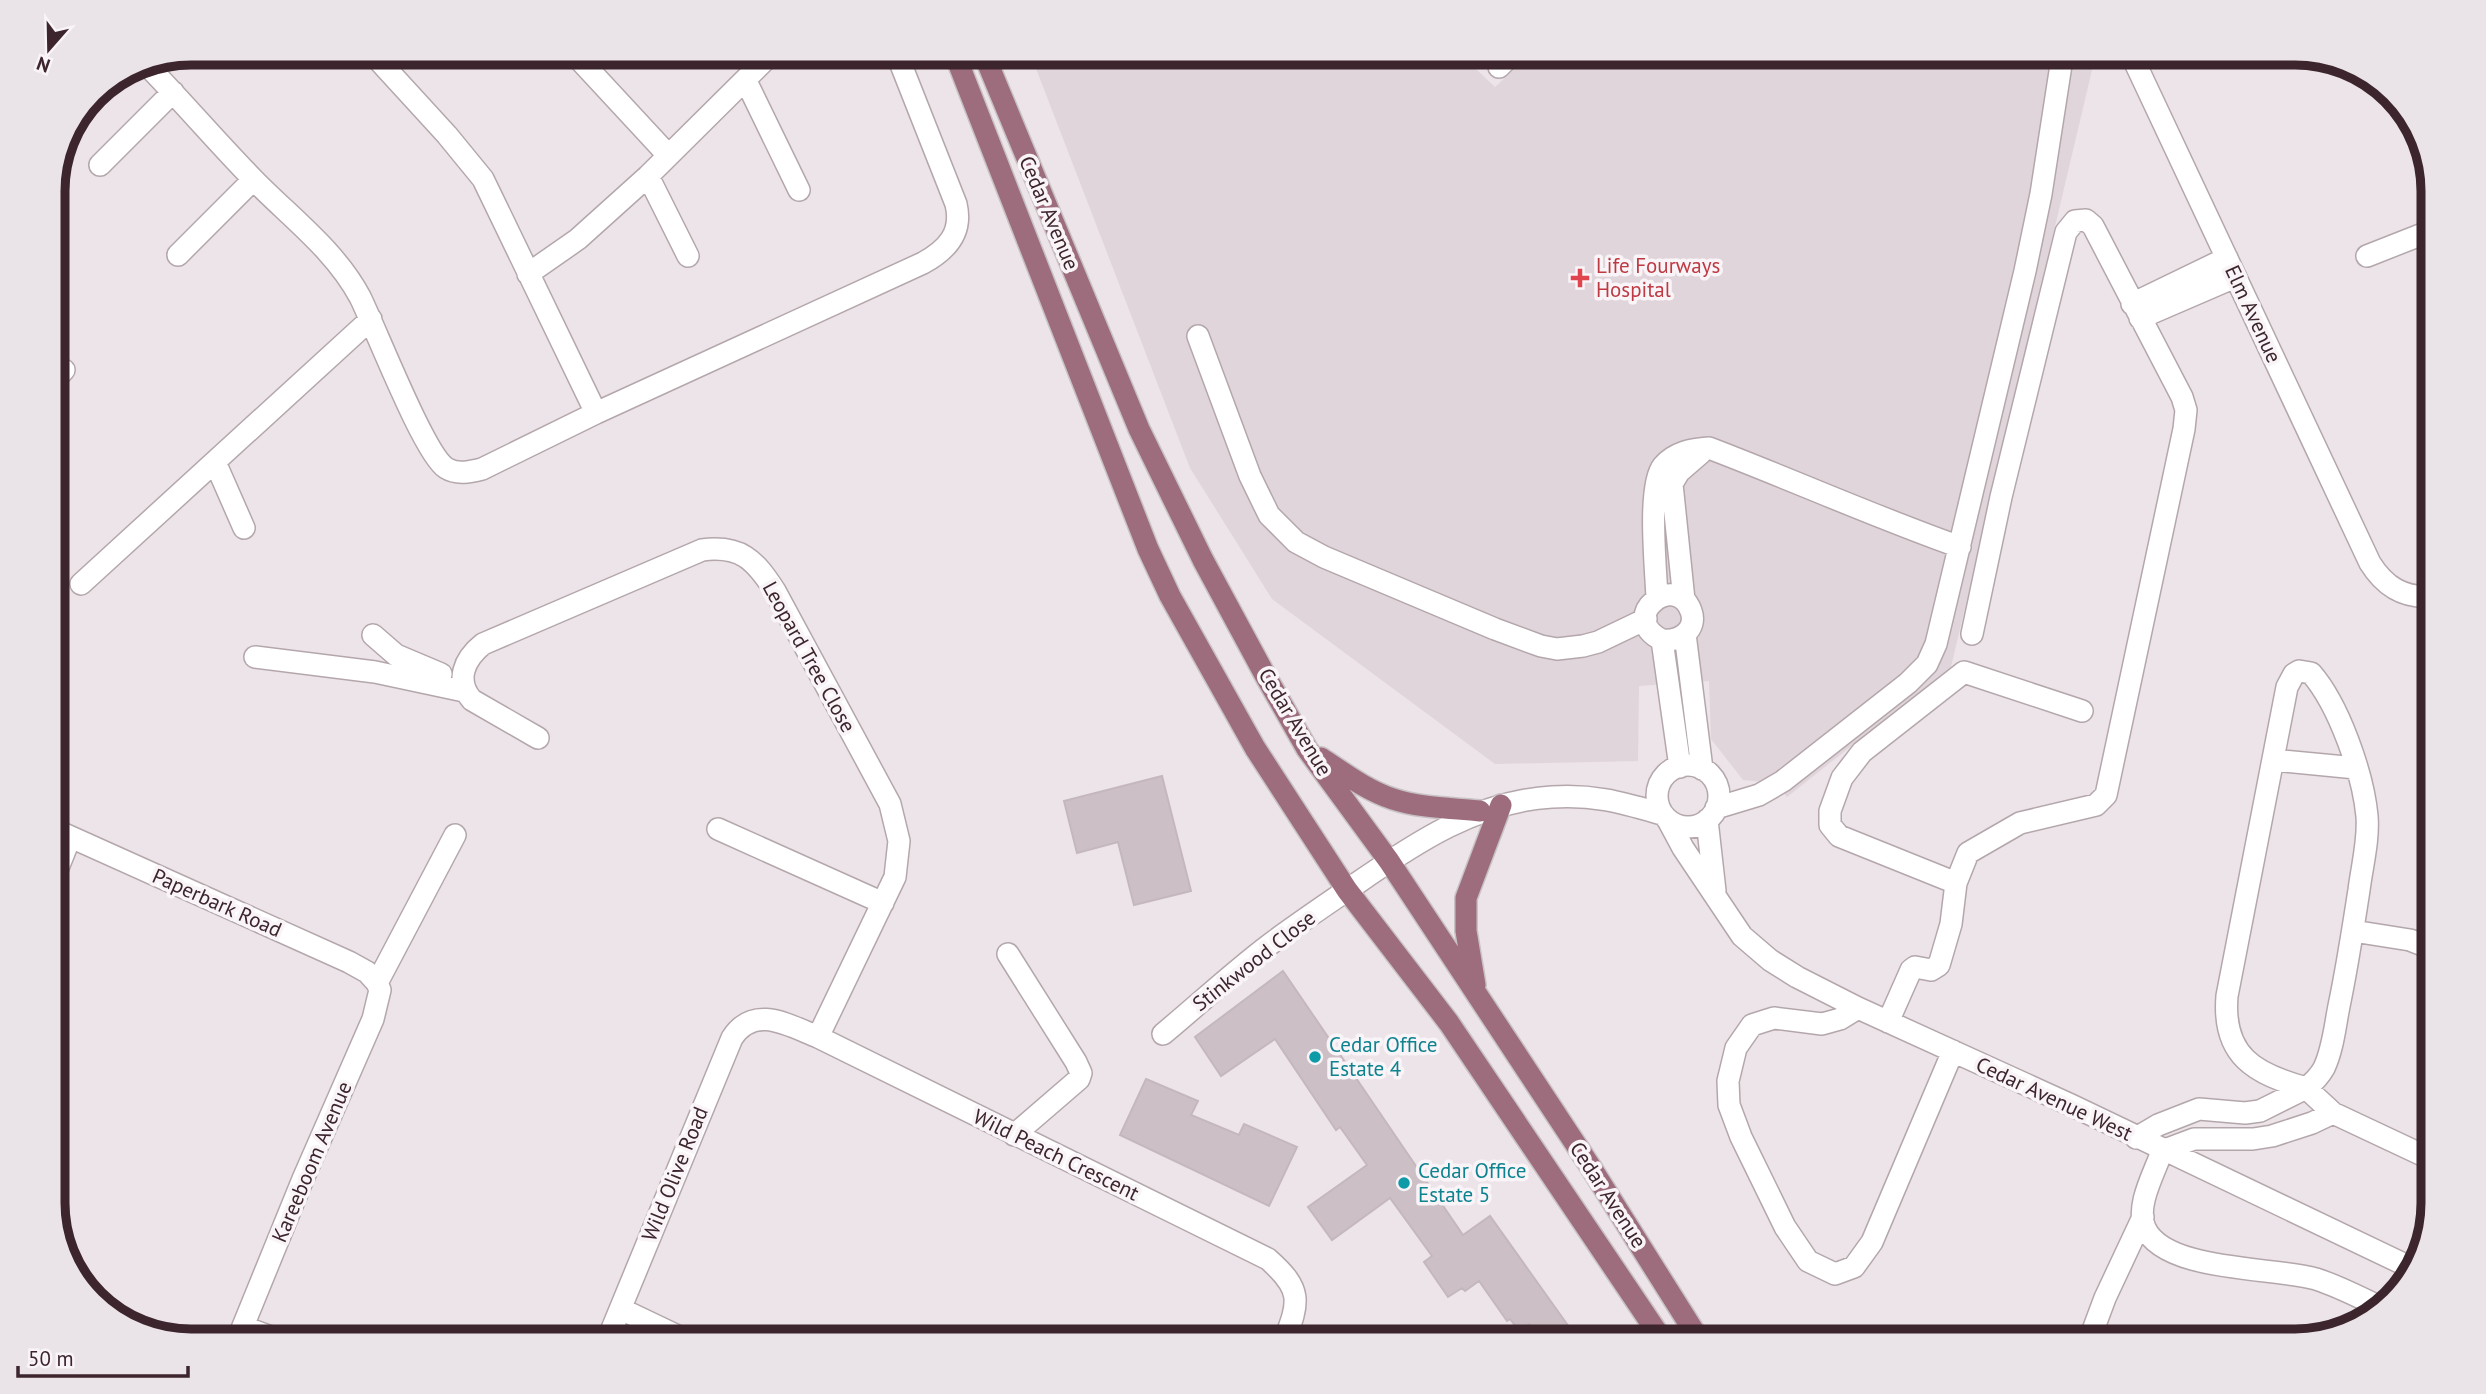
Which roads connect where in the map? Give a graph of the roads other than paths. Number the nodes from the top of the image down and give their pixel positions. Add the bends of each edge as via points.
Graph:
1 (388, 65) edge
2 (585, 65) edge
3 (761, 65) edge
4 (901, 65) edge
5 (959, 65) edge
6 (988, 65) edge
7 (2061, 65) edge
8 (2136, 65) edge
9 (152, 71) edge
10 (746, 81) junction
11 (173, 92) junction
12 (668, 155) junction
13 (100, 165) dead end
14 (648, 176) junction
15 (253, 180) junction
16 (799, 190) dead end
17 (2421, 235) edge
18 (178, 255) dead end
19 (688, 256) dead end
20 (2367, 256) dead end
21 (2231, 267) junction
22 (528, 274) junction
23 (2136, 311) junction
24 (371, 318) junction
25 (1198, 335) dead end
26 (596, 413) junction
27 (1709, 448) junction
28 (215, 462) junction
29 (244, 528) dead end
30 (1959, 547) junction
31 (81, 584) dead end
32 (2421, 595) edge
33 (1657, 598) junction
34 (1684, 600) junction
35 (1655, 632) junction
36 (1685, 634) junction
37 (1972, 634) dead end
38 (373, 635) dead end
39 (255, 657) dead end
40 (463, 687) junction
41 (2082, 711) dead end
42 (538, 738) dead end
43 (1307, 749) junction
44 (2273, 760) junction
45 (1680, 766) junction
46 (2356, 768) junction
47 (1702, 769) junction
48 (1658, 787) junction
49 (1607, 798) junction
50 (1501, 805) junction
51 (1714, 806) junction
52 (1480, 811) junction
53 (1665, 817) junction
54 (718, 829) dead end
55 (65, 834) edge
56 (455, 835) dead end
57 (1389, 861) junction
58 (1956, 883) junction
59 (1347, 890) junction
60 (1716, 897) junction
61 (883, 903) junction
62 (2353, 931) junction
63 (2421, 944) edge
64 (1008, 954) dead end
65 (377, 982) junction
66 (1476, 993) junction
67 (1858, 1008) junction
68 (757, 1018) joint
69 (1888, 1022) junction
70 (1163, 1034) dead end
71 (818, 1037) junction
72 (1953, 1051) junction
73 (2306, 1088) junction
74 (2333, 1113) junction
75 (1014, 1135) junction
76 (2136, 1138) junction
77 (2162, 1150) junction
78 (2421, 1154) edge
79 (2143, 1217) junction
80 (2405, 1265) edge
81 (2371, 1303) edge
82 (621, 1309) junction
83 (243, 1329) edge
84 (613, 1329) edge
85 (662, 1329) edge
86 (1289, 1329) edge
87 (1654, 1329) edge
88 (1692, 1329) edge
89 (2094, 1329) edge

1 - 22 street via 477,171
2 - 12 street
3 - 10 street
4 - 26 street via 956,204 958,227 948,245 923,263
5 - 59 main road, Cedar Avenue via 1170,596 1255,748
6 - 43 main road, Cedar Avenue via 1139,429 1203,560
7 - 30 street via 2025,271
8 - 21 street, Elm Avenue
9 - 11 street
10 - 12 street
10 - 16 street
11 - 13 street
11 - 15 street
12 - 14 street
14 - 19 street
14 - 22 street via 578,239
15 - 18 street
15 - 24 street via 344,271
17 - 20 street
21 - 23 street
21 - 32 street, Elm Avenue via 2376,574 2402,594
22 - 26 street
23 - 37 street via 2093,226 2086,220 2075,221 2066,232
23 - 58 street via 2186,410 2106,795 2096,805 2020,823 1978,847 1968,853
24 - 26 street via 429,448 437,461 454,472 482,469
24 - 28 street
25 - 35 street via 1264,506 1296,542 1541,646 1572,649
27 - 30 street
27 - 33 street via 1683,452 1658,475 1654,516
27 - 34 street via 1679,472 1672,484
28 - 29 street
28 - 31 street
30 - 51 street via 1927,664 1773,788 1750,799
33 - 34 street via 1666,595
33 - 35 street via 1651,603
34 - 36 street via 1692,617
35 - 36 street via 1679,639
35 - 45 street
36 - 47 street
38 - 40 street via 396,655
39 - 40 street
40 - 42 street via 472,700
40 - 61 street, Leopard Tree Close via 467,663 482,644 702,550 735,550 762,571 775,591 890,804 899,841 895,877
41 - 58 street via 1964,672 1862,752 1842,778 1830,811 1830,825 1839,836
43 - 52 main road via 1353,780 1393,799
43 - 57 main road, Cedar Avenue
44 - 46 street
44 - 46 street via 2287,687 2294,674 2305,671 2317,680 2338,718
44 - 73 street via 2225,1015 2230,1038 2250,1064 2273,1078
45 - 47 street
45 - 48 street
46 - 62 street via 2367,818
47 - 51 street via 1714,781
48 - 49 street
48 - 53 street, Cedar Avenue West
49 - 50 street via 1551,797
49 - 53 street
50 - 52 street
50 - 66 main road via 1466,898 1465,931
51 - 53 street via 1688,827
51 - 60 street, Cedar Avenue West
52 - 57 street
53 - 60 street, Cedar Avenue West
54 - 61 street
55 - 65 street, Paperbark Road via 349,962
56 - 65 street
57 - 59 street
57 - 66 main road, Cedar Avenue
58 - 69 street via 1939,965 1931,970 1911,970
59 - 70 street, Stinkwood Close via 1268,946
59 - 87 main road, Cedar Avenue via 1449,1023
60 - 67 street, Cedar Avenue West via 1752,946 1797,977
61 - 71 street, Leopard Tree Close
62 - 63 street
62 - 73 street via 2325,1067
64 - 75 street via 1081,1073
65 - 83 street, Kareeboom Avenue via 380,990 373,1019
66 - 88 main road, Cedar Avenue
67 - 69 street, Cedar Avenue West
67 - 72 street via 1822,1024 1774,1018 1752,1025 1735,1048 1728,1081 1729,1105 1741,1138 1785,1227 1808,1261 1835,1274 1854,1267 1872,1242
68 - 71 street, Wild Peach Crescent
68 - 82 street, Wild Olive Road via 739,1027 732,1038
69 - 72 street, Cedar Avenue West
71 - 75 street, Wild Peach Crescent
72 - 76 street, Cedar Avenue West
73 - 74 street
73 - 76 street via 2260,1111 2199,1109
74 - 77 street via 2272,1136 2194,1139
74 - 78 street
75 - 86 street, Wild Peach Crescent via 1268,1259 1290,1282 1296,1301
76 - 77 street, Cedar Avenue West
77 - 79 street
77 - 80 street, Cedar Avenue West
79 - 81 street via 2153,1239 2181,1256 2291,1273
79 - 89 street
82 - 84 street, Wild Olive Road
82 - 85 street

